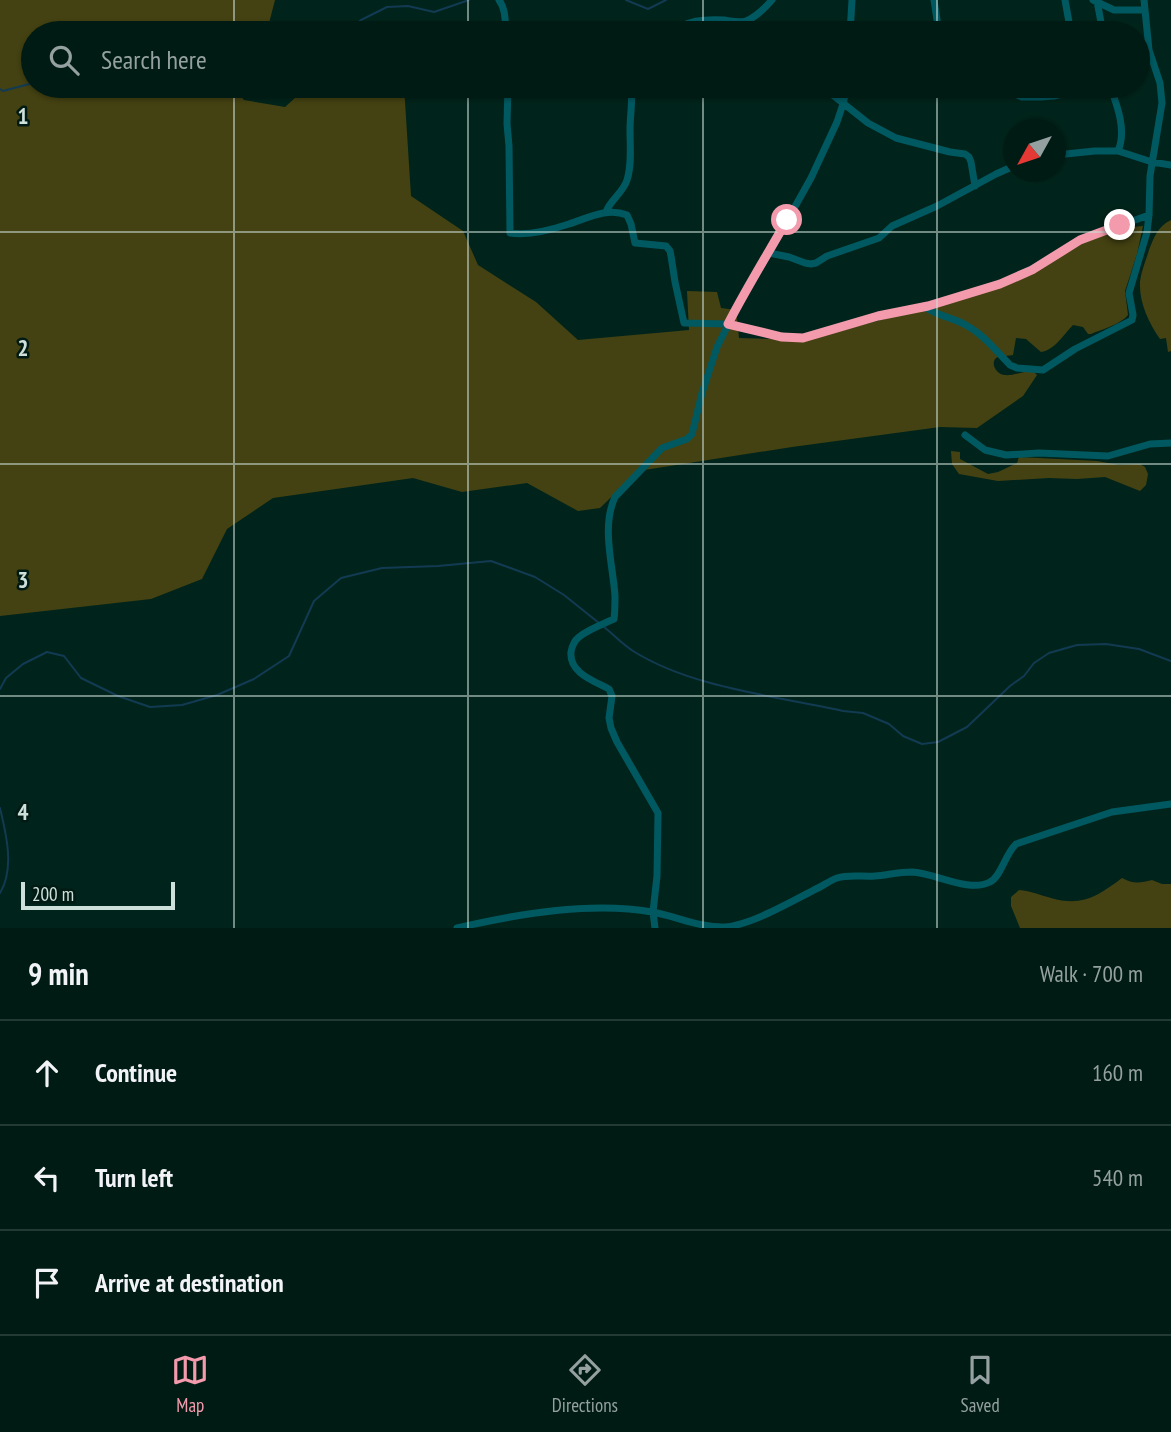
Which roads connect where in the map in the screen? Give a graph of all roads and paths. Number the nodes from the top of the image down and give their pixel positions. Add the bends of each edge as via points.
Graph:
1 (772, 0) edge
2 (852, 0) edge
3 (933, 0) edge
4 (1065, 0) edge
5 (1144, 0) edge
6 (1096, 1) edge
7 (501, 2) edge
8 (1144, 10) junction
9 (505, 21) edge
10 (695, 21) edge
11 (732, 21) edge
12 (745, 21) edge
13 (851, 21) edge
14 (937, 21) edge
15 (1069, 21) edge
16 (1100, 21) edge
17 (1145, 21) edge
18 (1150, 53) edge
19 (508, 98) edge
20 (632, 98) edge
21 (836, 98) edge
22 (844, 98) edge
23 (1113, 98) edge
24 (843, 104) junction
25 (1118, 151) junction
26 (1066, 154) edge
27 (1152, 162) junction
28 (1171, 165) edge
29 (1003, 171) edge
30 (975, 186) junction
31 (606, 212) junction
32 (1149, 215) junction
33 (769, 253) junction
34 (924, 306) junction
35 (728, 324) junction
36 (965, 435) dead end
37 (1171, 443) edge
38 (1171, 804) edge
39 (653, 912) junction
40 (457, 928) edge
41 (655, 928) edge

1 - 12 street
2 - 13 street
3 - 14 street
4 - 15 street
5 - 8 street
6 - 8 street via 1114,10
6 - 16 street
7 - 9 street
8 - 17 street
10 - 11 street
18 - 27 street via 1162,93
19 - 31 street via 510,233 552,229
20 - 31 street via 627,181
21 - 24 street
22 - 24 street
23 - 25 street via 1120,123
24 - 30 street via 896,138 965,154
24 - 33 street via 811,178
25 - 26 street
25 - 27 street
27 - 28 street
27 - 32 street
29 - 30 street
30 - 33 street via 892,226 879,238 811,264
31 - 35 street via 627,215 635,243 666,246 670,251 684,323
32 - 34 street via 1080,240 1015,278
32 - 34 street via 1129,293 1132,320 1043,370 1010,365 970,327
33 - 35 street
34 - 35 street via 803,338
35 - 39 street via 709,368 692,434 662,448 615,497 609,526 614,619 575,640 571,649 573,663 583,675 609,689 611,728 658,813
36 - 37 street via 985,450 1006,454 1108,456
38 - 39 street via 1112,812 1016,844 998,874 986,884 975,886 911,872 838,878 729,927
39 - 40 street via 604,908 536,913
39 - 41 street

